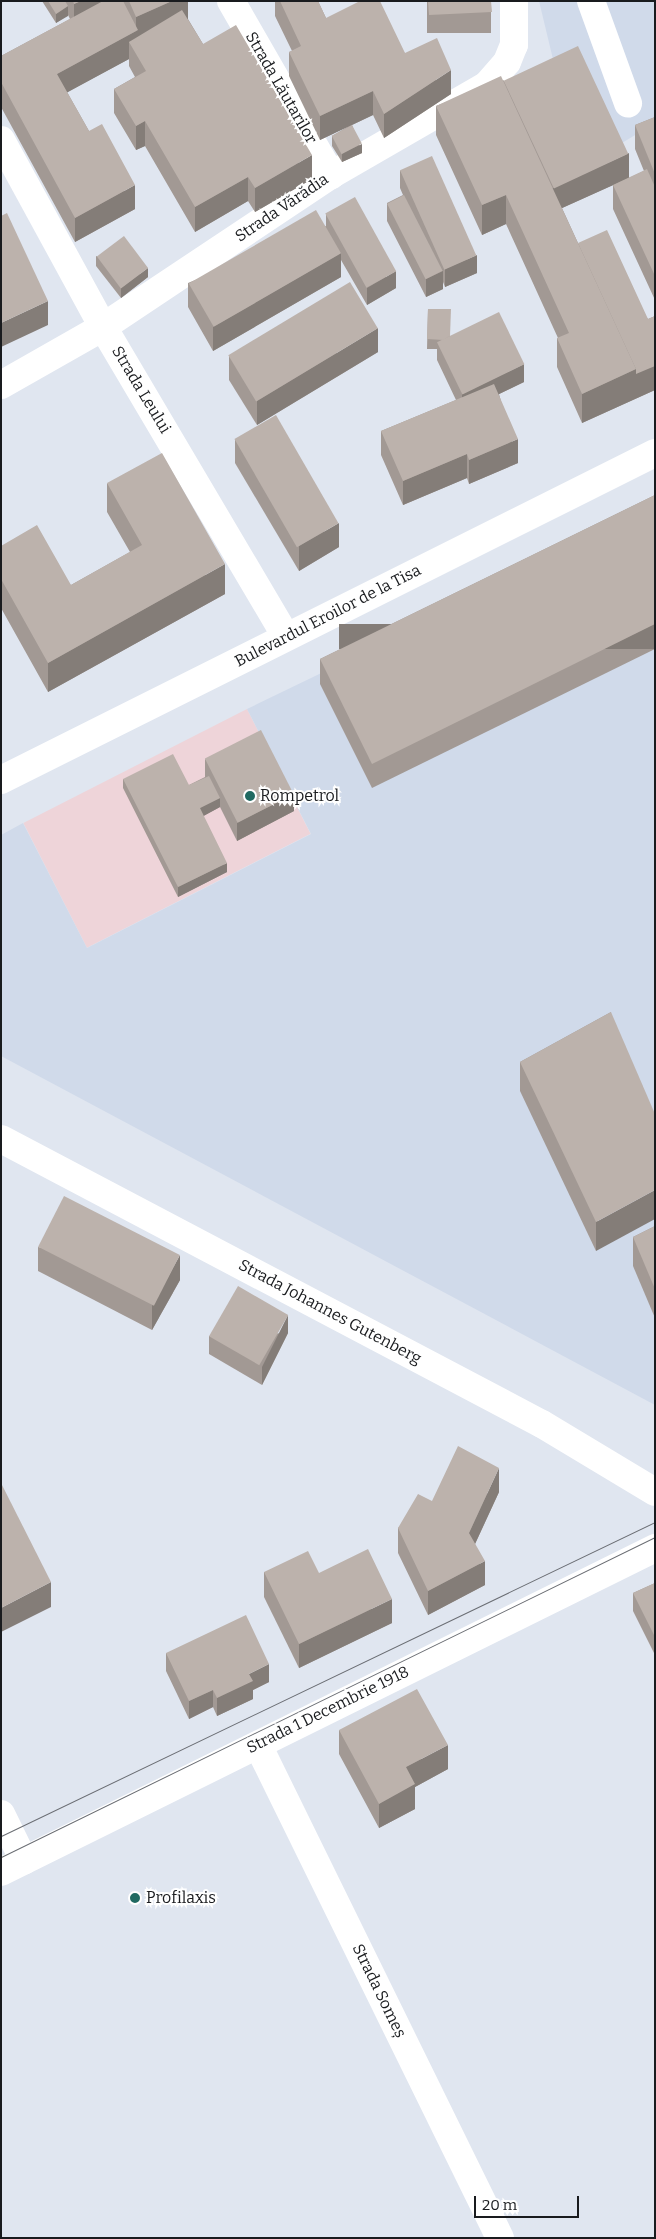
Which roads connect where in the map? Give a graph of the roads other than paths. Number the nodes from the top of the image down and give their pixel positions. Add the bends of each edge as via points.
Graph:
1 (231, 1) edge
2 (514, 1) edge
3 (591, 1) edge
4 (628, 103) dead end
5 (1, 140) edge
6 (331, 175) junction
7 (103, 327) junction
8 (1, 385) edge
9 (655, 453) edge
10 (286, 636) junction
11 (1, 780) edge
12 (1, 1139) edge
13 (655, 1492) edge
14 (655, 1548) edge
15 (258, 1745) junction
16 (1, 1814) edge
17 (13, 1866) edge
18 (500, 2238) edge

1 - 6 street, Strada Lăutarilor
2 - 6 street, Strada Vărădia via 514,45 507,62 487,85
3 - 4 street
5 - 7 street, Strada Leului
6 - 7 street, Strada Vărădia
7 - 8 street, Strada Vărădia
7 - 10 street, Strada Leului
9 - 10 street, Bulevardul Eroilor de la Tisa
10 - 11 street, Bulevardul Eroilor de la Tisa
12 - 13 street, Strada Johannes Gutenberg via 542,1424
14 - 15 street, Strada 1 Decembrie 1918
15 - 17 street, Strada 1 Decembrie 1918
15 - 18 street, Strada Someș
16 - 17 street

